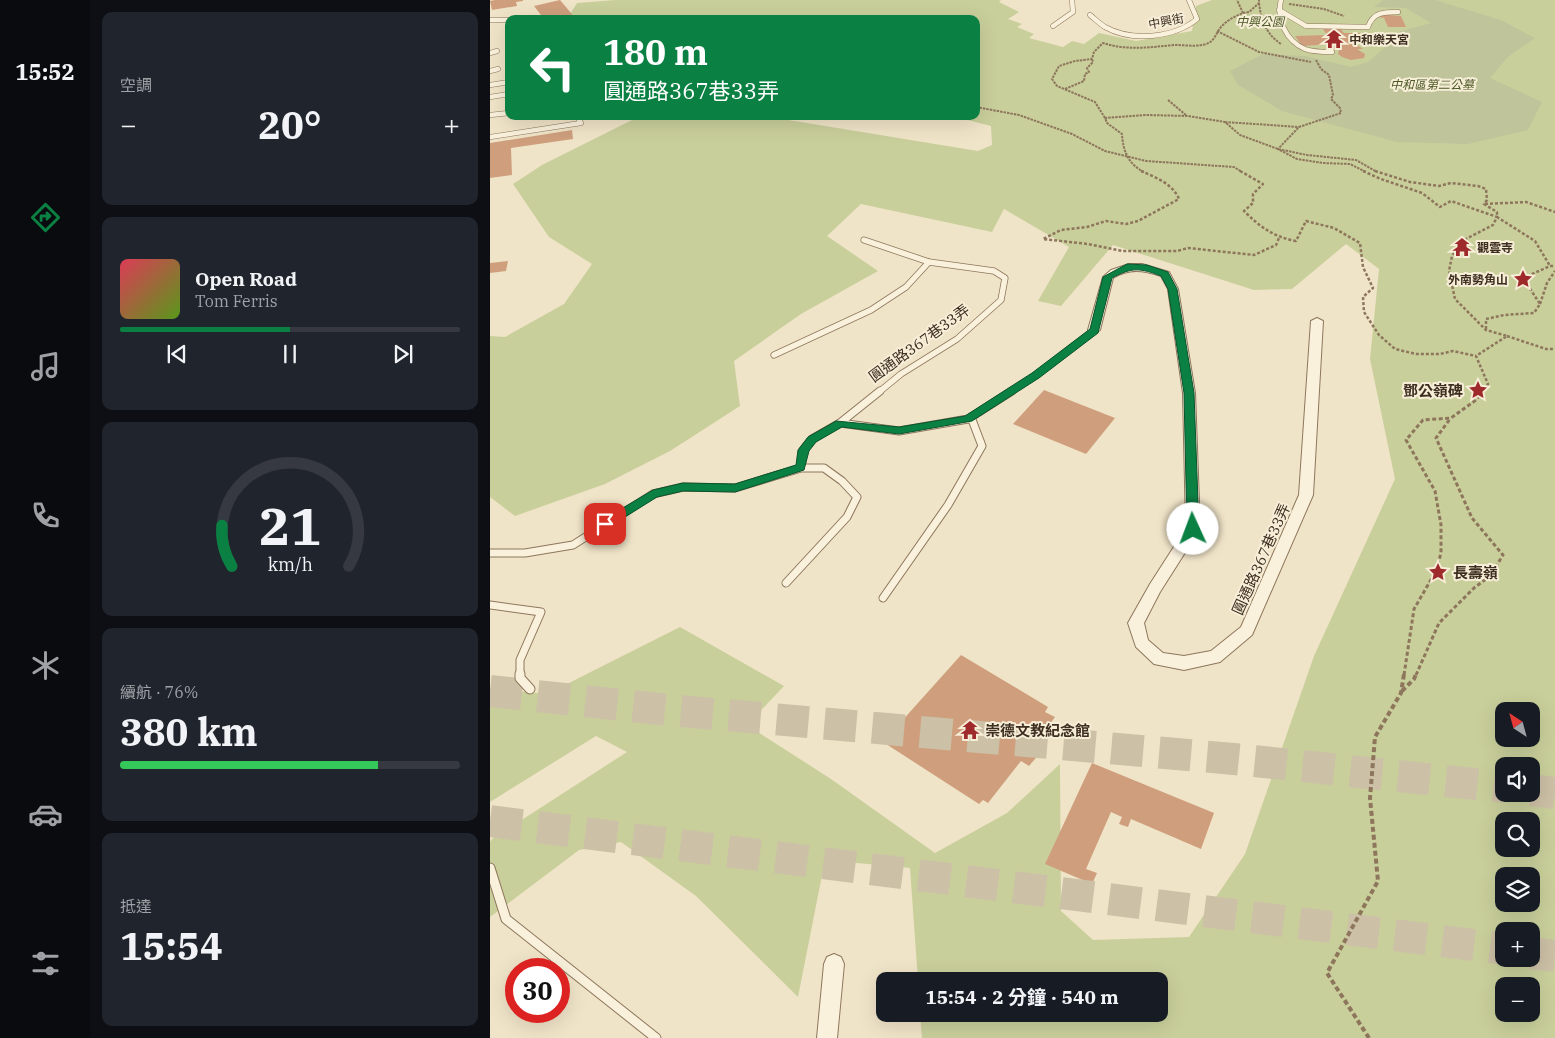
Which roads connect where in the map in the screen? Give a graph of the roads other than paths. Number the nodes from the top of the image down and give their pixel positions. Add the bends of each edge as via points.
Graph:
1 (1072, 0) edge
2 (1189, 0) edge
3 (1281, 0) edge
4 (1279, 10) junction
5 (1398, 12) dead end
6 (1090, 15) dead end
7 (490, 20) edge
8 (505, 20) edge
9 (1053, 26) dead end
10 (497, 51) dead end
11 (1332, 52) dead end
12 (490, 53) edge
13 (498, 69) dead end
14 (490, 70) edge
15 (505, 83) edge
16 (490, 85) edge
17 (505, 95) edge
18 (490, 97) edge
19 (505, 114) edge
20 (490, 116) edge
21 (579, 120) edge
22 (490, 137) edge
23 (864, 240) dead end
24 (929, 262) junction
25 (1317, 322) dead end
26 (1094, 330) joint
27 (774, 355) dead end
28 (971, 417) junction
29 (840, 423) junction
30 (801, 468) junction
31 (490, 554) edge
32 (786, 583) dead end
33 (883, 598) dead end
34 (490, 605) edge
35 (530, 689) dead end
36 (490, 868) edge
37 (834, 964) dead end
38 (656, 1038) edge
39 (827, 1038) edge

1 - 9 lane via 1073,12
2 - 6 lane, 中興街 via 1197,19 1191,26 1149,36 1117,32
3 - 4 lane
4 - 5 lane via 1306,26 1341,28 1368,27 1370,19 1379,12
4 - 11 lane via 1282,29 1300,47
7 - 8 lane
10 - 12 lane
13 - 14 lane
15 - 16 lane
17 - 18 lane
19 - 20 lane
21 - 22 lane via 581,123
23 - 24 lane, 圓通路367巷33弄
24 - 27 lane via 906,287 871,310
24 - 29 lane, 圓通路367巷33弄 via 994,271 1005,278 1001,300 957,339 901,374
25 - 26 street, 圓通路367巷33弄 via 1306,495 1247,631 1215,658 1184,663 1159,659 1141,643 1136,623 1193,529 1189,393 1172,289 1165,274 1147,267 1127,266 1108,277
26 - 28 lane, 圓通路367巷33弄 via 1035,376
28 - 29 lane, 圓通路367巷33弄 via 899,431
28 - 33 lane via 982,446 944,510
29 - 30 lane, 圓通路367巷33弄 via 812,439 803,450
30 - 31 lane via 735,488 683,487 653,494 573,544 525,553
30 - 32 lane via 824,468 857,497 847,517
34 - 35 lane via 542,612 520,660 520,678
36 - 38 lane via 506,919
37 - 39 street

